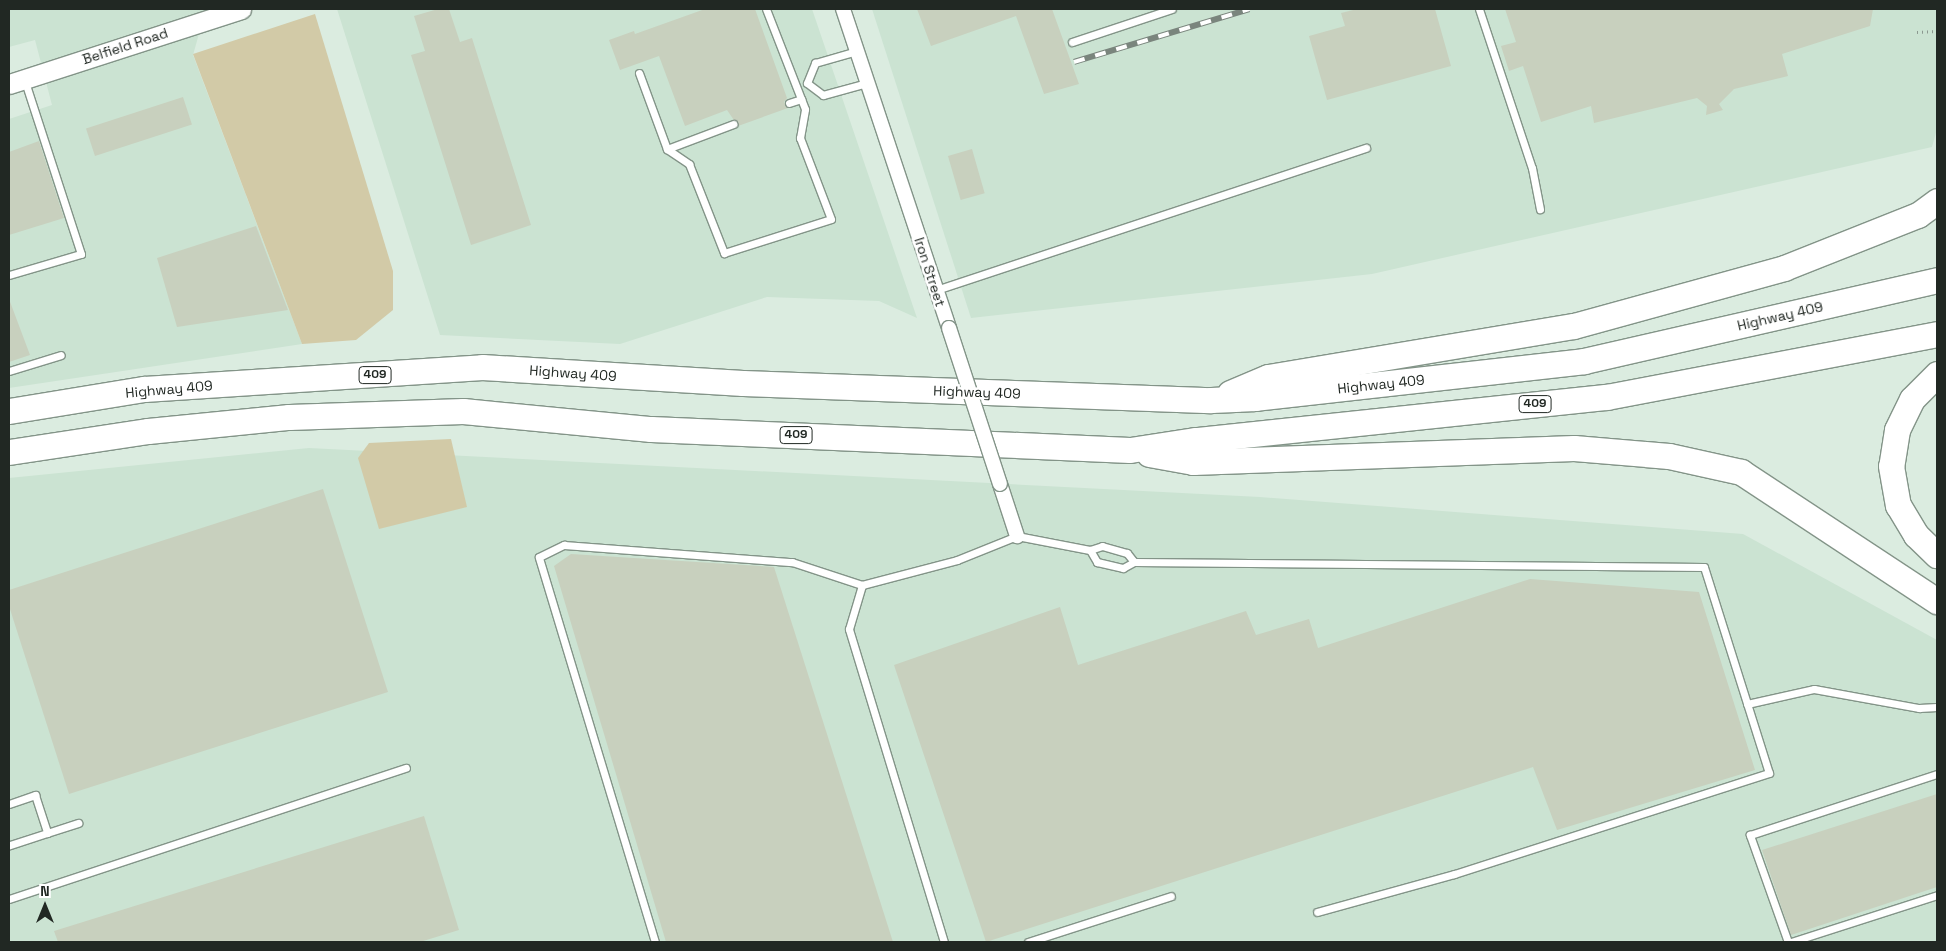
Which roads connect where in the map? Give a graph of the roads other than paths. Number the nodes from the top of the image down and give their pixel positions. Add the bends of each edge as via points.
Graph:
1 (241, 9) edge
2 (766, 9) edge
3 (843, 9) edge
4 (1172, 9) edge
5 (1479, 9) edge
6 (1072, 42) dead end
7 (857, 50) junction
8 (639, 74) dead end
9 (16, 82) edge
10 (807, 83) junction
11 (867, 83) junction
12 (796, 86) junction
13 (801, 99) junction
14 (789, 103) dead end
15 (733, 124) dead end
16 (1366, 148) dead end
17 (667, 149) junction
18 (1937, 200) edge
19 (1540, 209) dead end
20 (9, 274) edge
21 (1937, 280) edge
22 (936, 290) junction
23 (1937, 334) edge
24 (61, 355) dead end
25 (9, 372) edge
26 (1937, 374) edge
27 (1212, 400) junction
28 (9, 411) edge
29 (1130, 450) junction
30 (9, 452) edge
31 (1017, 536) junction
32 (1090, 550) junction
33 (1937, 555) edge
34 (1134, 562) junction
35 (862, 585) junction
36 (1937, 601) edge
37 (1747, 704) junction
38 (1937, 707) edge
39 (406, 768) dead end
40 (1937, 774) edge
41 (9, 804) edge
42 (78, 824) dead end
43 (47, 833) junction
44 (9, 845) edge
45 (1937, 895) edge
46 (1171, 896) dead end
47 (9, 899) edge
48 (1317, 912) dead end
49 (655, 942) edge
50 (944, 942) edge
51 (1028, 942) edge
52 (1790, 942) edge

1 - 9 main road, Belfield Road
2 - 12 lane
3 - 7 street, Iron Street
4 - 6 lane
5 - 19 lane via 1532,168
7 - 10 lane via 816,63
7 - 11 street, Iron Street
8 - 17 lane
9 - 20 lane via 81,254
10 - 11 lane via 823,95
10 - 12 lane
11 - 22 street, Iron Street
12 - 13 lane
13 - 14 lane
13 - 17 lane via 805,109 800,138 831,218 724,253 689,164
15 - 17 lane
16 - 22 lane
18 - 27 highway via 1918,215 1802,261 1574,326 1268,377
21 - 27 highway, Highway 409 / 409 via 1584,361
22 - 31 street, Iron Street, bridge
23 - 29 highway, 409 via 1607,397 1196,440
24 - 25 lane
26 - 33 highway via 1912,399 1897,430 1891,466 1898,505 1916,535
27 - 28 highway, Highway 409 / 409 via 743,383 482,367 144,390
29 - 30 highway, 409 via 651,429 463,411 289,417 148,431
29 - 36 highway via 1193,462 1574,448 1669,456 1742,472
31 - 32 lane
31 - 35 lane via 957,560
32 - 34 lane via 1102,546 1127,553
32 - 34 lane via 1097,562 1123,568
34 - 37 lane via 1704,567
35 - 49 lane via 792,562 564,545 539,557
35 - 50 lane via 849,629
37 - 38 lane via 1814,689 1919,708
37 - 48 lane via 1769,773 1454,874
39 - 47 lane
40 - 52 lane via 1750,835
41 - 43 lane via 35,796
42 - 43 lane
43 - 44 lane
45 - 52 lane
46 - 51 lane

